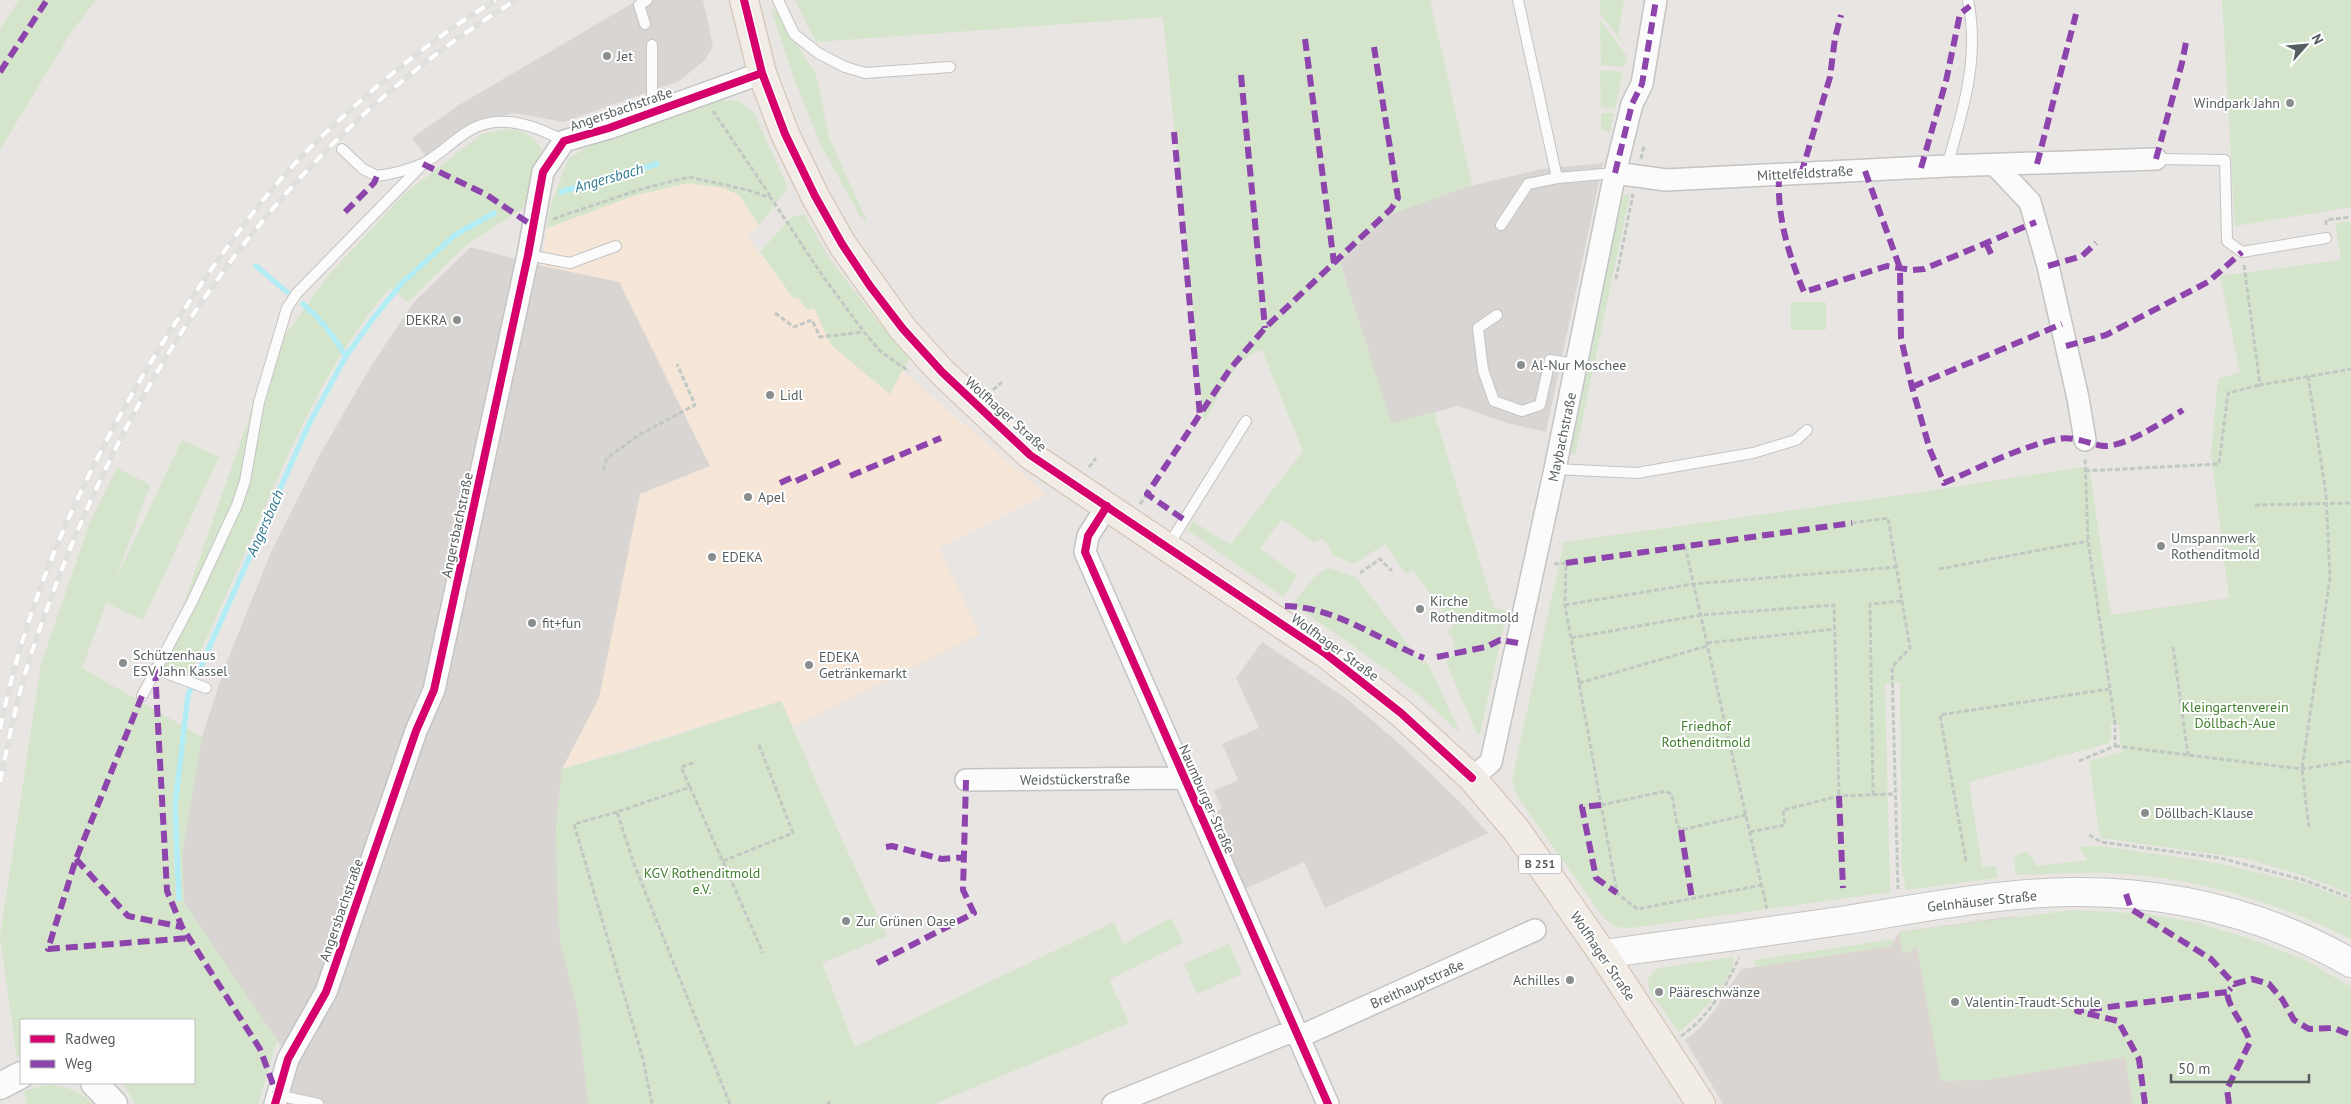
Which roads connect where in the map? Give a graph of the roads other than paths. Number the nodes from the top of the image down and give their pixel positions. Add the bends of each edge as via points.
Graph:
1 (647, 0) edge
2 (744, 0) edge
3 (778, 0) edge
4 (1518, 0) edge
5 (1656, 0) edge
6 (1968, 0) edge
7 (645, 24) dead end
8 (652, 45) dead end
9 (950, 67) dead end
10 (762, 73) junction
11 (652, 112) junction
12 (564, 141) junction
13 (342, 149) dead end
14 (2156, 159) joint
15 (423, 164) junction
16 (1995, 165) junction
17 (1947, 166) junction
18 (1616, 173) junction
19 (1557, 178) junction
20 (1501, 224) dead end
21 (2326, 238) road end
22 (616, 246) dead end
23 (528, 255) junction
24 (1497, 315) dead end
25 (1577, 364) junction
26 (1246, 421) dead end
27 (1807, 430) dead end
28 (2085, 440) road end
29 (1555, 469) junction
30 (1107, 506) junction
31 (1167, 546) junction
32 (155, 669) junction
33 (206, 688) dead end
34 (142, 696) dead end
35 (1184, 778) junction
36 (1472, 778) junction
37 (966, 780) dead end
38 (1535, 930) dead end
39 (1603, 954) junction
40 (2351, 963) edge
41 (1297, 1033) junction
42 (95, 1084) edge
43 (276, 1099) edge
44 (114, 1104) edge
45 (318, 1104) edge
46 (1113, 1104) edge
47 (1328, 1104) edge
48 (1700, 1104) edge

1 - 7 lane via 639,5
2 - 10 main road, Wolfhager Straße / B 251
3 - 9 lane via 794,34 818,53 844,67 865,73
4 - 19 lane
5 - 18 street, Maybachstraße via 1642,84 1632,104
6 - 17 lane via 1973,63
8 - 11 lane
10 - 11 street, Angersbachstraße
10 - 30 main road, Wolfhager Straße / B 251 via 785,134 815,196 842,244 903,329 942,372 1030,456
11 - 12 street, Angersbachstraße
12 - 15 lane, Angersbachstraße via 543,130 497,122 476,127
12 - 23 street, Angersbachstraße via 543,172
13 - 15 lane, Angersbachstraße via 363,169 377,176
14 - 16 street, Mittelfeldstraße
14 - 21 lane via 2225,160 2227,241 2242,252
15 - 32 lane via 297,293 287,308 259,402 245,481 237,505 192,602
16 - 17 street, Mittelfeldstraße
16 - 28 street via 2030,202 2046,258
17 - 18 street, Mittelfeldstraße via 1666,180
18 - 19 lane
18 - 25 street, Maybachstraße
19 - 20 lane via 1528,184
22 - 23 lane via 570,263
23 - 43 street, Angersbachstraße via 434,690 416,731 326,992 288,1059
24 - 25 lane via 1478,328 1483,370 1494,401 1522,411 1540,405 1550,360
25 - 29 street, Maybachstraße
26 - 31 lane
27 - 29 lane via 1796,440 1753,454 1637,473
29 - 36 street, Maybachstraße via 1491,762
30 - 31 main road, Wolfhager Straße / B 251
30 - 35 street, Naumburger Straße via 1088,536 1085,552
31 - 36 main road, Wolfhager Straße / B 251 via 1326,654 1400,713
32 - 33 lane
32 - 34 lane
35 - 37 street, Weidstückerstraße
35 - 41 street, Naumburger Straße
36 - 39 main road, Wolfhager Straße / B 251 via 1517,831
38 - 41 street, Breithauptstraße
39 - 40 main road, Gelnhäuser Straße via 1900,910 2070,892 2126,894 2193,902 2253,918 2321,946
39 - 48 main road, Wolfhager Straße / B 251
41 - 46 street
41 - 47 street, Naumburger Straße
42 - 44 street
43 - 45 lane

